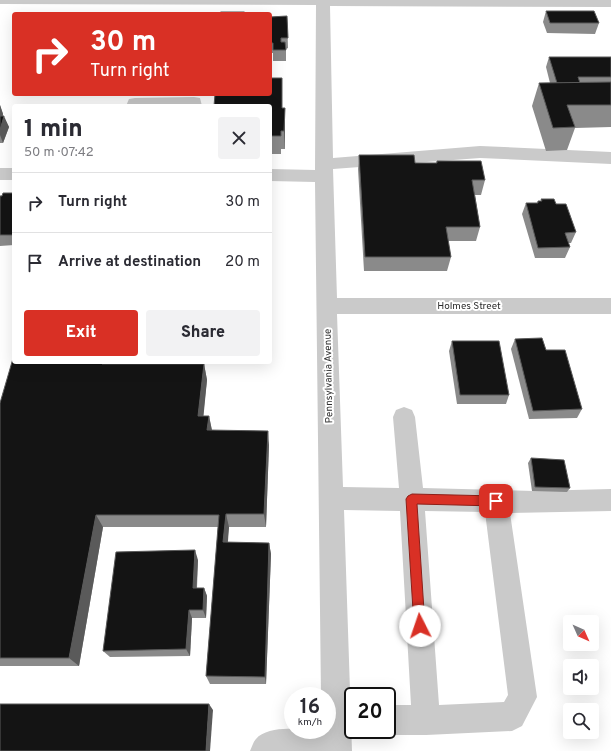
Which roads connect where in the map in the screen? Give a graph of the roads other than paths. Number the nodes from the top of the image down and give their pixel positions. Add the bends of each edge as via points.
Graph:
1 (0, 0) edge
2 (32, 0) edge
3 (191, 0) edge
4 (323, 1) edge
5 (611, 3) edge
6 (135, 104) edge
7 (194, 104) edge
8 (611, 158) edge
9 (324, 170) junction
10 (0, 174) edge
11 (12, 174) edge
12 (272, 176) edge
13 (327, 306) junction
14 (611, 306) edge
15 (404, 417) dead end
16 (331, 498) junction
17 (412, 499) junction
18 (611, 500) edge
19 (496, 501) junction
20 (344, 720) edge
21 (396, 720) edge
22 (426, 720) junction
23 (337, 750) edge
24 (265, 751) edge

1 - 2 street
2 - 3 street
3 - 4 street
4 - 5 street
4 - 9 street, Pennsylvania Avenue
6 - 7 street
8 - 9 street via 480,152
9 - 12 street
9 - 13 street, Pennsylvania Avenue
10 - 11 street
13 - 14 street, Holmes Street
13 - 16 street, Pennsylvania Avenue
15 - 17 street
16 - 17 street
16 - 20 street, Pennsylvania Avenue
17 - 19 street
17 - 22 street
18 - 19 street
19 - 22 street via 523,697 512,716
20 - 23 street, Pennsylvania Avenue
21 - 22 street
23 - 24 street via 288,743 270,746

